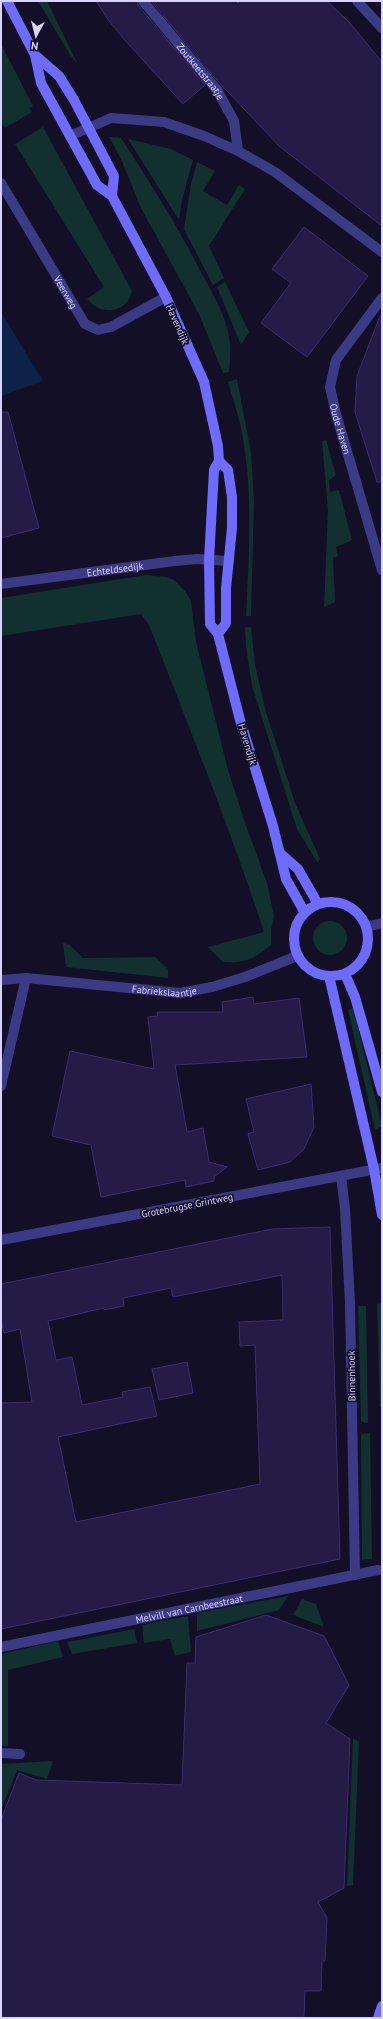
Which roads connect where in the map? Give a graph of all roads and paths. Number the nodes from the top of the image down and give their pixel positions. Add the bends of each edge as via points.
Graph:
1 (7, 1) edge
2 (143, 1) edge
3 (357, 1) edge
4 (382, 28) edge
5 (35, 55) junction
6 (88, 127) junction
7 (70, 136) junction
8 (238, 151) junction
9 (1, 183) edge
10 (112, 196) junction
11 (382, 252) edge
12 (166, 297) junction
13 (382, 298) edge
14 (219, 461) junction
15 (209, 560) junction
16 (229, 561) junction
17 (382, 570) edge
18 (1, 584) edge
19 (218, 634) junction
20 (281, 854) junction
21 (318, 904) junction
22 (305, 913) junction
23 (382, 923) edge
24 (366, 927) junction
25 (297, 956) junction
26 (345, 974) junction
27 (329, 976) junction
28 (26, 978) junction
29 (1, 980) edge
30 (1, 1086) edge
31 (382, 1092) edge
32 (378, 1169) edge
33 (341, 1176) junction
34 (382, 1215) edge
35 (1, 1240) edge
36 (378, 1570) dead end
37 (355, 1575) junction
38 (1, 1647) edge
39 (1, 1753) edge
40 (20, 1754) dead end

1 - 5 main road, Havendijk
2 - 8 street, Zoutkeetstraatje via 217,90 234,121
3 - 4 street
5 - 6 main road, Havendijk via 59,76
5 - 7 main road, Havendijk via 41,83
6 - 7 street
6 - 8 street via 111,118 164,122
6 - 10 main road, Havendijk via 114,176
7 - 10 main road, Havendijk via 97,185
8 - 11 street via 275,172
9 - 12 street, Veerweg via 85,324 98,330 111,327
10 - 12 main road, Havendijk
12 - 14 main road, Havendijk via 204,382
13 - 17 street, Oude Haven via 336,360 330,387
14 - 15 main road, Havendijk via 214,470
14 - 16 main road, Havendijk via 228,470 232,497
15 - 16 street, Echteldsedijk
15 - 18 street, Echteldsedijk via 175,561
15 - 19 main road, Havendijk via 210,624
16 - 19 main road, Havendijk via 226,623
19 - 20 main road, Havendijk via 240,720
20 - 21 main road via 298,869
20 - 22 main road, Havendijk via 286,879
21 - 22 main road
21 - 24 main road via 343,904 357,913
22 - 25 main road via 298,921 293,938
23 - 24 street
24 - 26 main road via 367,948 355,967
25 - 27 main road via 312,972
25 - 28 street, Fabriekslaantje via 245,977 212,987 180,992
26 - 27 main road
26 - 31 main road via 355,997
27 - 32 main road
28 - 29 street, Fabriekslaantje
28 - 30 street
32 - 33 street, Grotebrugse Grintweg
32 - 34 main road
33 - 35 street, Grotebrugse Grintweg
33 - 37 street, Binnenhoek via 350,1303
36 - 37 street, Melvill van Carnbeestraat
37 - 38 street, Melvill van Carnbeestraat
39 - 40 street

